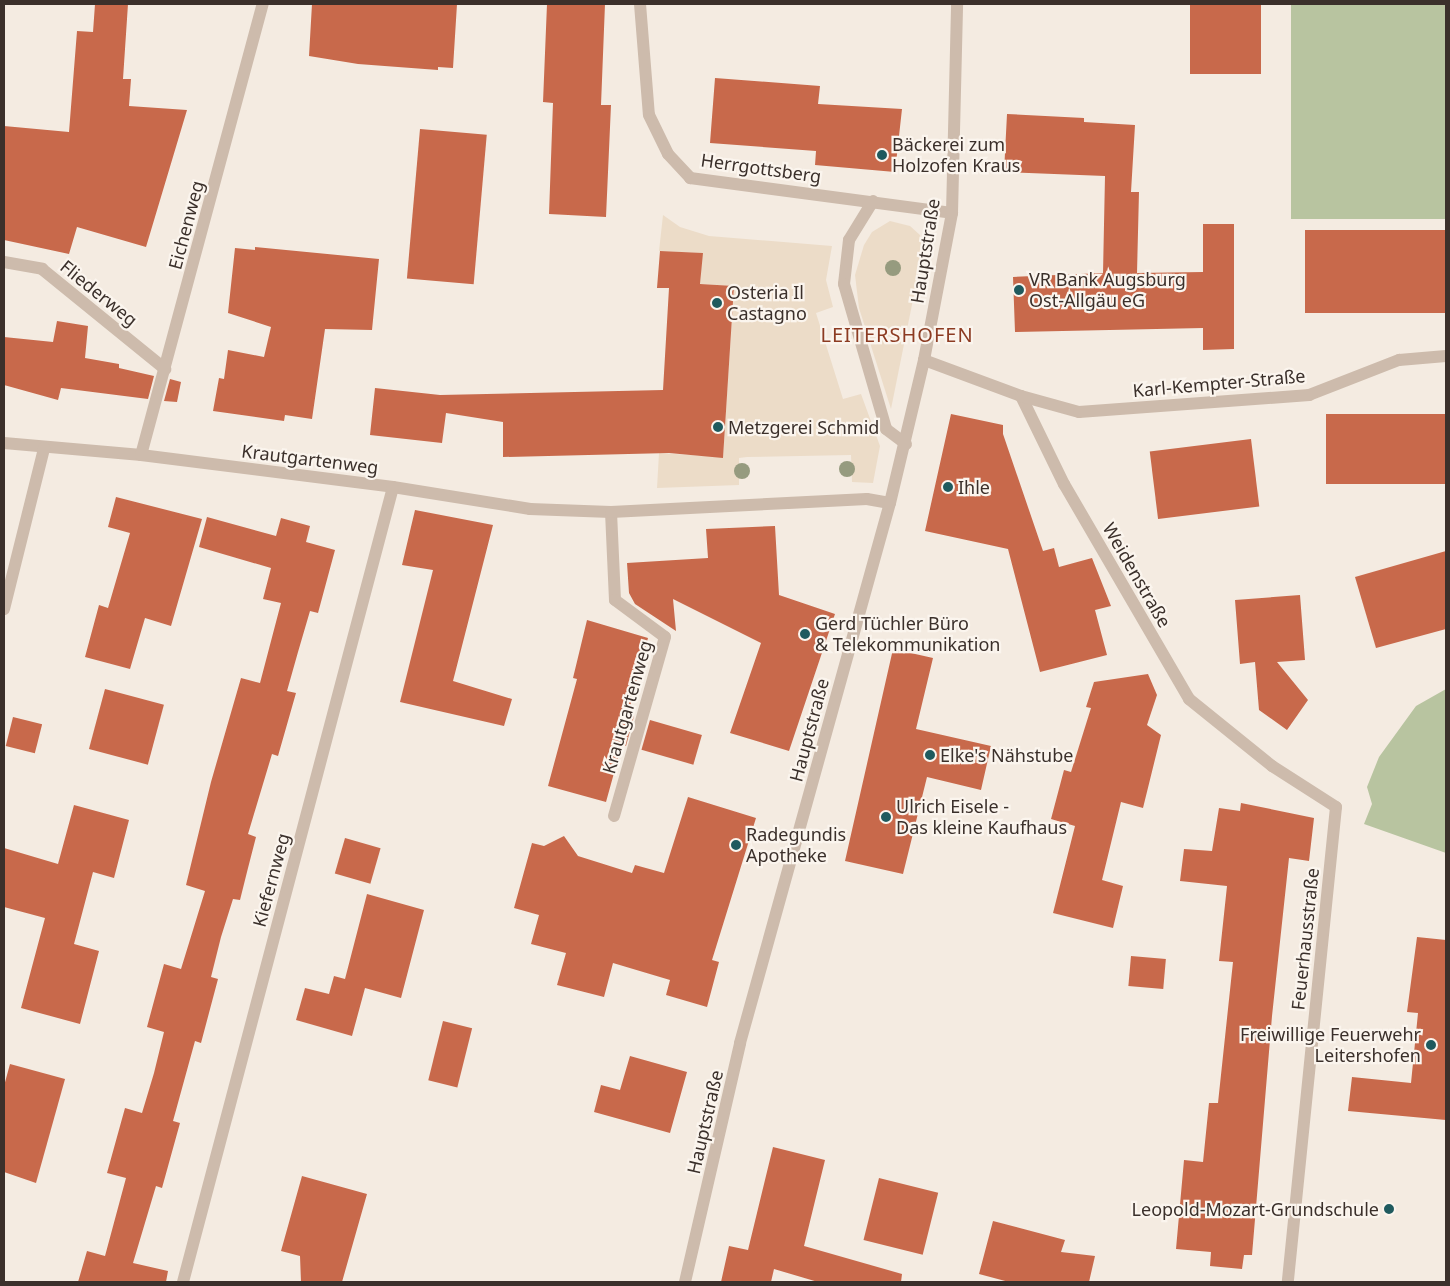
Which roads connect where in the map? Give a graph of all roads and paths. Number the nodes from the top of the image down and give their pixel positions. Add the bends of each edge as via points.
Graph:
1 (263, 4) edge
2 (640, 4) edge
3 (957, 4) edge
4 (872, 201) junction
5 (952, 213) junction
6 (4, 262) edge
7 (1446, 356) edge
8 (924, 360) junction
9 (165, 369) junction
10 (1021, 396) junction
11 (4, 443) edge
12 (906, 444) junction
13 (44, 448) junction
14 (141, 455) junction
15 (393, 487) junction
16 (890, 503) junction
17 (611, 512) junction
18 (4, 609) edge
19 (1336, 807) joint
20 (614, 816) dead end
21 (183, 1282) edge
22 (686, 1282) edge
23 (1288, 1282) edge

1 - 9 street, Eichenweg
2 - 4 street, Herrgottsberg via 649,115 668,154 690,178
3 - 5 street, Hauptstraße
4 - 5 street, Herrgottsberg
4 - 12 street via 849,240 844,284 886,429
5 - 8 street, Hauptstraße
6 - 9 street, Fliederweg via 42,269
7 - 10 street, Karl-Kempter-Straße via 1399,360 1309,395 1079,412
8 - 10 street
8 - 12 street, Hauptstraße
9 - 14 street, Eichenweg
10 - 19 street, Weidenstraße via 1064,484 1189,699 1272,766
11 - 13 street, Krautgartenweg
12 - 16 street, Hauptstraße
13 - 14 street, Krautgartenweg
13 - 18 street
14 - 15 street, Krautgartenweg
15 - 17 street, Krautgartenweg via 530,509
15 - 21 street, Kiefernweg
16 - 17 street, Krautgartenweg via 867,499
16 - 22 street, Hauptstraße via 740,1043
17 - 20 street, Krautgartenweg via 616,600 665,637
19 - 23 street, Feuerhausstraße

